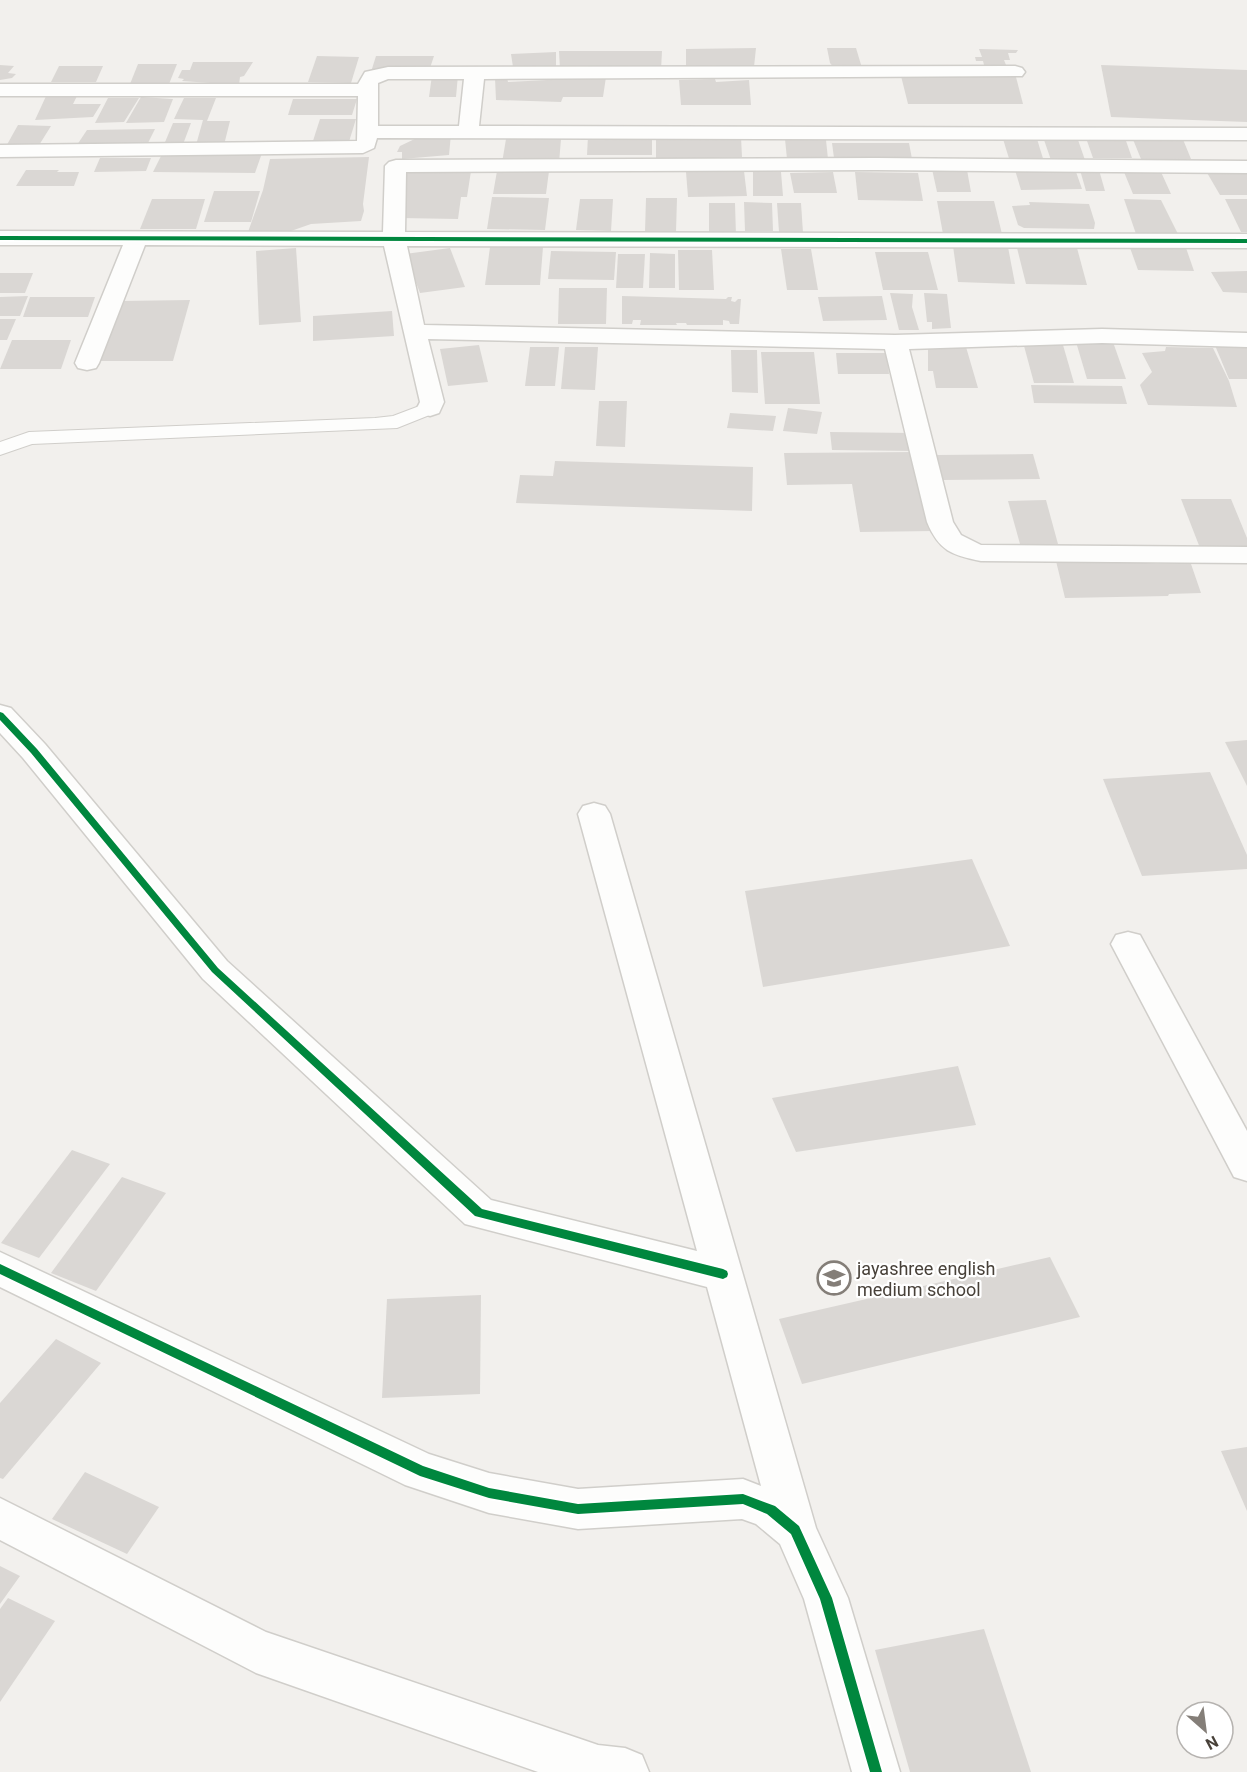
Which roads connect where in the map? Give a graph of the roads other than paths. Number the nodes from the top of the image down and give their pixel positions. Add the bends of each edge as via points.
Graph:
1 (475, 72) junction
2 (1015, 72) dead end
3 (0, 90) edge
4 (368, 90) junction
5 (368, 132) junction
6 (468, 133) junction
7 (1247, 134) edge
8 (0, 151) edge
9 (1247, 167) edge
10 (0, 238) edge
11 (137, 238) junction
12 (394, 239) junction
13 (1247, 241) edge
14 (414, 332) junction
15 (1247, 340) edge
16 (895, 342) junction
17 (87, 363) dead end
18 (430, 408) joint
19 (0, 449) edge
20 (1247, 555) edge
21 (0, 715) edge
22 (594, 814) dead end
23 (1128, 944) dead end
24 (1247, 1166) edge
25 (0, 1269) edge
26 (723, 1274) junction
27 (0, 1518) edge
28 (795, 1530) junction
29 (625, 1772) edge
30 (876, 1772) edge

1 - 2 street
1 - 4 street via 388,73 372,76
1 - 6 street
3 - 4 street
4 - 5 street
5 - 6 street
5 - 8 street via 363,147
6 - 7 street
9 - 12 street via 396,166
10 - 11 street
11 - 12 street
11 - 17 street
12 - 13 street
12 - 14 street
14 - 16 street
14 - 18 street via 432,402
15 - 16 street via 1102,336
16 - 20 street via 940,522 946,538 961,549 981,553
18 - 19 lane via 397,422 29,438
21 - 26 street via 215,970 479,1213
22 - 26 street
23 - 24 street
25 - 28 street via 420,1471 489,1493 578,1509 743,1499 771,1510
26 - 28 street
27 - 29 street via 256,1651 598,1769
28 - 30 street via 826,1598

